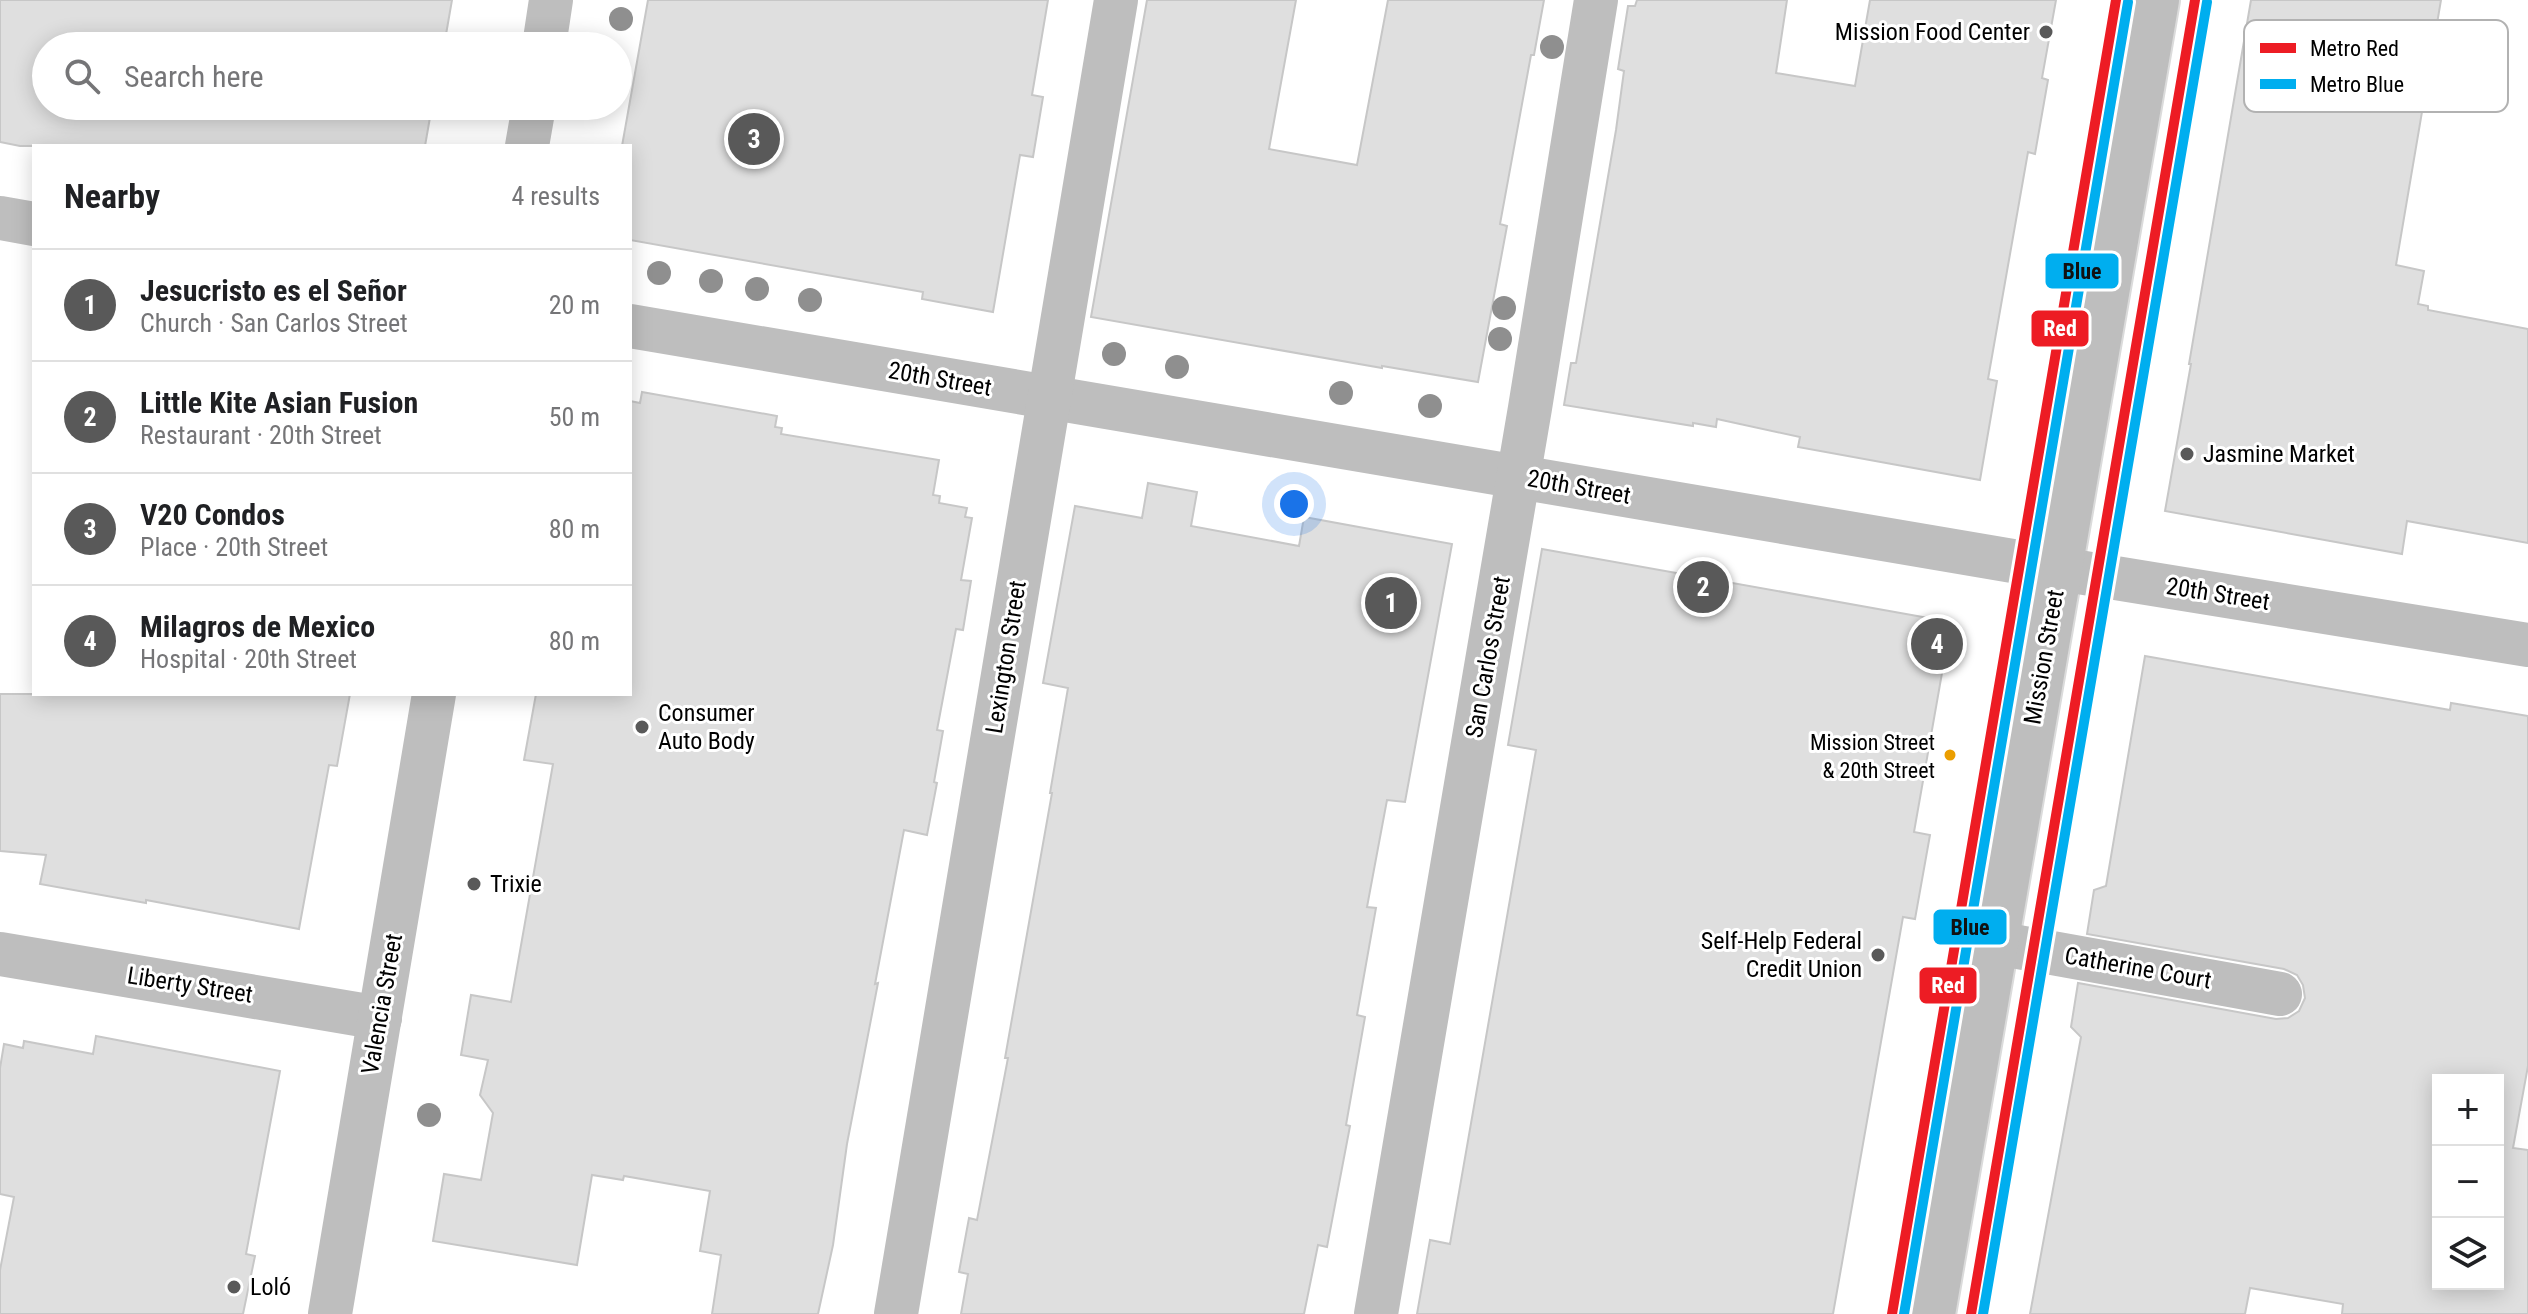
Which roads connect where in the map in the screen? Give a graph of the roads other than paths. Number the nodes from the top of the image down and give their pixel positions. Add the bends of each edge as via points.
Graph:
1 (551, 0) edge
2 (1116, 0) edge
3 (1596, 0) edge
4 (2157, 0) edge
5 (546, 32) edge
6 (532, 120) edge
7 (527, 144) edge
8 (0, 218) edge
9 (32, 224) edge
10 (632, 326) edge
11 (1048, 397) junction
12 (1518, 477) junction
13 (2060, 569) junction
14 (2528, 645) edge
15 (434, 696) edge
16 (1996, 943) junction
17 (0, 954) edge
18 (2280, 994) dead end
19 (380, 1018) junction
20 (330, 1314) edge
21 (896, 1314) edge
22 (1376, 1314) edge
23 (1933, 1314) edge

1 - 5 street
2 - 11 street, Lexington Street
3 - 12 street, San Carlos Street
4 - 13 street, Mission Street
6 - 7 street
8 - 9 street
10 - 11 street, 20th Street
11 - 12 street, 20th Street
11 - 21 street, Lexington Street
12 - 13 street, 20th Street
12 - 22 street, San Carlos Street
13 - 14 street, 20th Street
13 - 16 street, Mission Street
15 - 19 street, Valencia Street
16 - 18 street, Catherine Court
16 - 23 street, Mission Street
17 - 19 street, Liberty Street
19 - 20 street, Valencia Street

